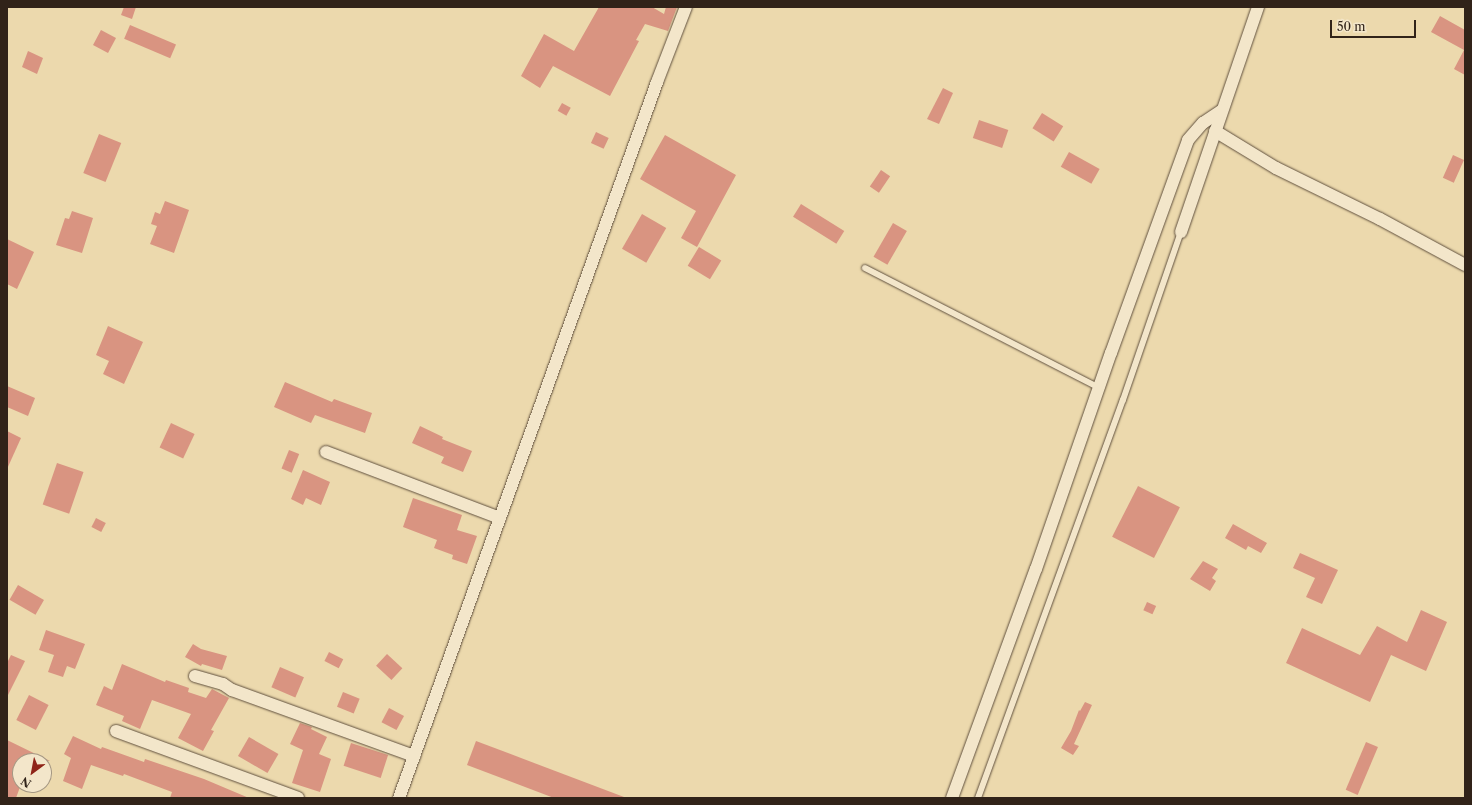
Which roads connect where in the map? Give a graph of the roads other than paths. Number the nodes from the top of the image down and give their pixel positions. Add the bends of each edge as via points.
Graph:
1 (686, 7) edge
2 (1258, 7) edge
3 (1222, 110) junction
4 (1215, 131) junction
5 (1181, 232) joint
6 (1465, 265) edge
7 (865, 268) dead end
8 (1099, 388) junction
9 (326, 452) dead end
10 (500, 518) junction
11 (194, 676) dead end
12 (116, 731) dead end
13 (414, 756) junction
14 (298, 798) edge
15 (399, 798) edge
16 (952, 798) edge
17 (978, 798) edge

1 - 10 street
2 - 3 street
3 - 4 street
3 - 8 street via 1202,123 1188,140
4 - 5 street
4 - 6 street via 1276,168 1380,219
5 - 17 lane via 1123,400
7 - 8 lane
8 - 16 street
9 - 10 street
10 - 13 street
11 - 13 street via 223,684 232,690
12 - 14 street
13 - 15 street

